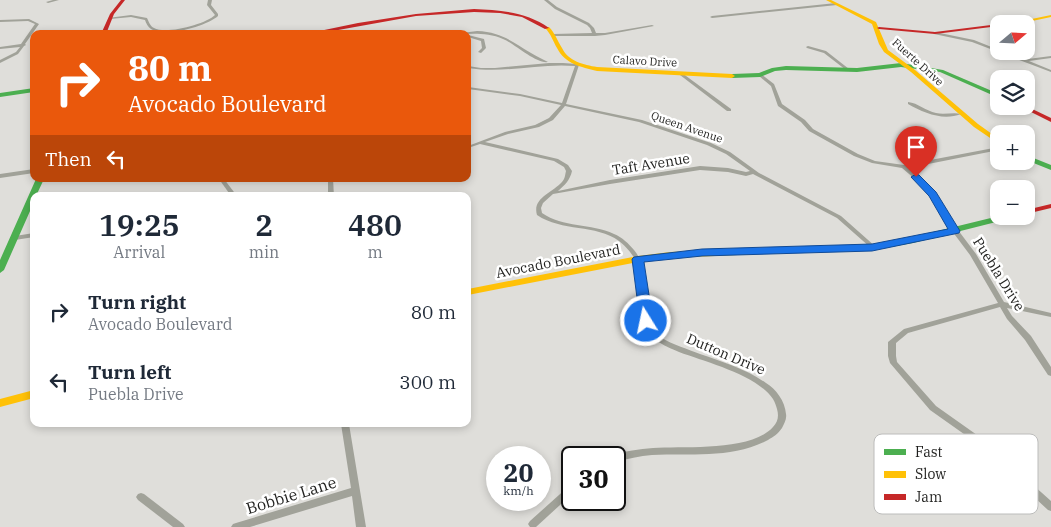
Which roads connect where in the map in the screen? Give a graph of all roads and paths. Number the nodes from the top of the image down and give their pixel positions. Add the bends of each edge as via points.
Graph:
1 (57, 0) edge
2 (123, 0) edge
3 (210, 0) edge
4 (546, 0) edge
5 (48, 2) dead end
6 (832, 2) edge
7 (1051, 16) edge
8 (712, 17) dead end
9 (110, 18) junction
10 (1035, 19) edge
11 (0, 21) edge
12 (652, 26) dead end
13 (990, 26) edge
14 (879, 28) junction
15 (33, 30) edge
16 (105, 30) edge
17 (331, 30) edge
18 (471, 32) edge
19 (935, 33) junction
20 (30, 35) edge
21 (554, 35) junction
22 (594, 35) junction
23 (471, 37) edge
24 (24, 45) junction
25 (808, 47) dead end
26 (0, 48) edge
27 (990, 48) edge
28 (480, 52) dead end
29 (1051, 57) edge
30 (1035, 59) edge
31 (1027, 60) edge
32 (0, 62) edge
33 (550, 63) junction
34 (577, 65) junction
35 (907, 66) junction
36 (471, 67) edge
37 (847, 69) junction
38 (1051, 70) edge
39 (680, 74) junction
40 (760, 75) junction
41 (471, 88) edge
42 (30, 91) edge
43 (990, 92) edge
44 (0, 95) edge
45 (910, 103) dead end
46 (563, 105) junction
47 (729, 110) dead end
48 (1035, 112) edge
49 (959, 114) junction
50 (1051, 120) edge
51 (990, 136) edge
52 (481, 142) junction
53 (471, 146) edge
54 (990, 150) edge
55 (1035, 161) edge
56 (904, 167) junction
57 (1051, 168) edge
58 (30, 172) edge
59 (754, 172) junction
60 (0, 176) edge
61 (223, 182) edge
62 (231, 192) edge
63 (553, 194) junction
64 (30, 202) edge
65 (1051, 206) edge
66 (1035, 210) edge
67 (990, 221) edge
68 (955, 231) junction
69 (30, 236) edge
70 (14, 238) junction
71 (872, 248) junction
72 (638, 259) junction
73 (0, 270) edge
74 (471, 291) edge
75 (1001, 304) junction
76 (1051, 315) edge
77 (1051, 373) edge
78 (30, 395) edge
79 (0, 403) edge
80 (345, 427) edge
81 (969, 434) edge
82 (626, 456) edge
83 (355, 491) junction
84 (1038, 495) edge
85 (141, 497) dead end
86 (561, 499) edge
87 (1051, 507) edge
88 (534, 524) dead end
89 (180, 527) edge
90 (236, 527) edge
91 (361, 527) edge

1 - 5 street
2 - 9 street
3 - 9 street via 210,9 216,18 182,29 156,30 140,17
4 - 22 street via 588,24
6 - 8 street
6 - 14 street, Fuerte Drive via 867,18
7 - 10 street
9 - 16 street
11 - 15 street via 29,20 37,23
12 - 22 street
13 - 19 street
14 - 19 street
14 - 35 street, Fuerte Drive via 883,46
17 - 21 street via 408,15 480,9 519,14
18 - 33 street via 494,34 530,56
19 - 27 street
20 - 24 street
21 - 22 street
21 - 34 street via 564,56
23 - 28 street via 482,39 484,48
24 - 26 street
24 - 32 street via 16,55
25 - 37 street via 831,56
29 - 30 street
31 - 38 street
33 - 34 street
33 - 36 street via 493,70
34 - 39 street, Calavo Drive
34 - 46 street
35 - 37 street, Calavo Drive
35 - 43 street, Calavo Drive via 942,70
35 - 49 street, Fuerte Drive
37 - 40 street, Calavo Drive via 786,68
39 - 40 street, Calavo Drive
39 - 47 street
40 - 56 street via 773,85 780,105 818,136 874,162
41 - 46 street, Queen Avenue
42 - 44 street
45 - 49 street via 933,115
46 - 52 street via 551,119 537,126
46 - 59 street, Queen Avenue via 640,121 684,135 722,150
48 - 50 street
49 - 51 street, Fuerte Drive
52 - 53 street
52 - 63 street via 563,164 569,175
54 - 56 street
55 - 57 street
56 - 68 street, Puebla Drive via 929,189
58 - 60 street
59 - 63 street, Taft Avenue via 746,174 700,168
59 - 71 street, Queen Avenue via 839,217
61 - 62 street
63 - 72 street via 538,207 541,216 608,233 623,242
64 - 70 street
65 - 66 street
67 - 68 street, Avocado Boulevard
68 - 71 street, Avocado Boulevard
68 - 75 street, Puebla Drive via 970,249
69 - 70 street
70 - 73 street
71 - 72 street, Avocado Boulevard via 702,252
72 - 74 street, Avocado Boulevard
72 - 82 street, Dutton Drive via 644,311 656,336 670,345 764,384 779,401 782,420 776,430 755,444
75 - 76 street
75 - 77 street, Puebla Drive
75 - 81 street via 906,331 892,342 894,363 924,400
78 - 79 street
80 - 83 street
83 - 90 street, Bobbie Lane
83 - 91 street
84 - 87 street
85 - 89 street
86 - 88 street

